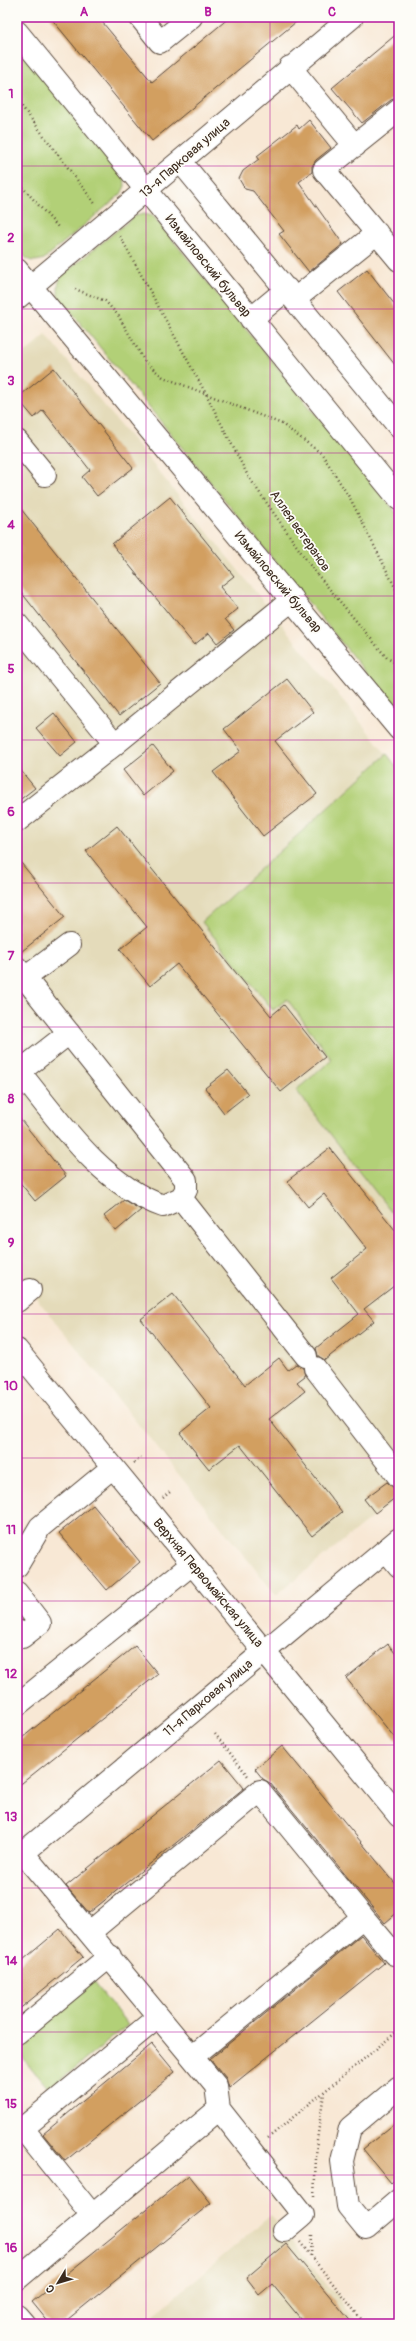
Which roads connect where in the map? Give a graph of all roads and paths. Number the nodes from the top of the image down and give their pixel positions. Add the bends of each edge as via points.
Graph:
1 (140, 17) edge
2 (191, 17) edge
3 (339, 21) edge
4 (17, 32) edge
5 (290, 67) junction
6 (17, 100) edge
7 (399, 110) edge
8 (355, 146) junction
9 (181, 162) junction
10 (17, 181) edge
11 (146, 192) junction
12 (92, 200) dead end
13 (58, 227) dead end
14 (377, 233) junction
15 (126, 246) dead end
16 (399, 260) edge
17 (17, 270) edge
18 (75, 289) dead end
19 (24, 293) edge
20 (291, 294) junction
21 (251, 319) junction
22 (206, 394) junction
23 (399, 427) edge
24 (17, 441) edge
25 (45, 475) dead end
26 (399, 499) edge
27 (399, 595) edge
28 (293, 599) junction
29 (17, 624) edge
30 (399, 665) edge
31 (399, 729) edge
32 (115, 744) junction
33 (17, 821) edge
34 (69, 945) dead end
35 (21, 973) edge
36 (69, 1033) junction
37 (18, 1070) edge
38 (182, 1198) junction
39 (17, 1350) edge
40 (113, 1467) junction
41 (399, 1477) edge
42 (395, 1552) edge
43 (192, 1564) junction
44 (17, 1566) edge
45 (17, 1594) edge
46 (17, 1631) edge
47 (265, 1651) junction
48 (17, 1705) edge
49 (214, 1734) dead end
50 (260, 1791) junction
51 (399, 1816) edge
52 (20, 1855) edge
53 (364, 1917) junction
54 (90, 1932) junction
55 (399, 1950) edge
56 (110, 1956) junction
57 (158, 2017) junction
58 (399, 2030) edge
59 (17, 2033) edge
60 (192, 2057) junction
61 (399, 2087) edge
62 (219, 2109) junction
63 (20, 2131) edge
64 (252, 2151) junction
65 (399, 2200) edge
66 (92, 2215) junction
67 (284, 2231) dead end
68 (17, 2279) edge
69 (17, 2316) edge
70 (24, 2324) edge

1 - 2 street via 160,42
3 - 5 street, 13-я Парковая улица
4 - 11 street, Измайловский бульвар
5 - 8 street
5 - 9 street, 13-я Парковая улица
6 - 12 path
7 - 8 street
8 - 14 street via 324,170
9 - 11 street, 13-я Парковая улица
9 - 20 street
10 - 13 path
11 - 19 street, 13-я Парковая улица
11 - 21 street, Измайловский бульвар
14 - 16 street
14 - 20 street
15 - 22 path, Аллея ветеранов
17 - 19 street, Измайловский бульвар
18 - 22 path via 105,301 118,315 145,362 163,378
19 - 28 street, Измайловский бульвар
20 - 21 street
20 - 23 street
21 - 26 street, Измайловский бульвар
22 - 27 path via 282,424 322,454 351,500
22 - 30 path, Аллея ветеранов via 248,476 312,568 387,658
24 - 25 street
28 - 31 street, Измайловский бульвар
28 - 32 street
29 - 32 street
32 - 33 street
34 - 35 street
35 - 36 street
36 - 37 street
36 - 38 street via 186,1180 186,1190
37 - 38 street via 70,1134 101,1166 144,1199 163,1206
38 - 41 street
39 - 40 street, Верхняя Первомайская улица
40 - 43 street, Верхняя Первомайская улица
40 - 44 street via 40,1527
42 - 47 street, 11-я Парковая улица
43 - 47 street, Верхняя Первомайская улица
43 - 48 street
45 - 46 street via 40,1623 22,1637
47 - 51 street, Верхняя Первомайская улица
47 - 52 street, 11-я Парковая улица
49 - 50 path
50 - 53 street
50 - 54 street
52 - 54 street
53 - 55 street via 394,1954
53 - 60 street
54 - 56 street
56 - 57 street
56 - 59 street
57 - 60 street
57 - 63 street
58 - 64 path
60 - 62 street via 216,2086
61 - 65 street via 350,2128 342,2161 348,2206 366,2228
62 - 64 street
62 - 66 street
63 - 66 street
64 - 67 street via 303,2215
66 - 68 street
69 - 70 street

